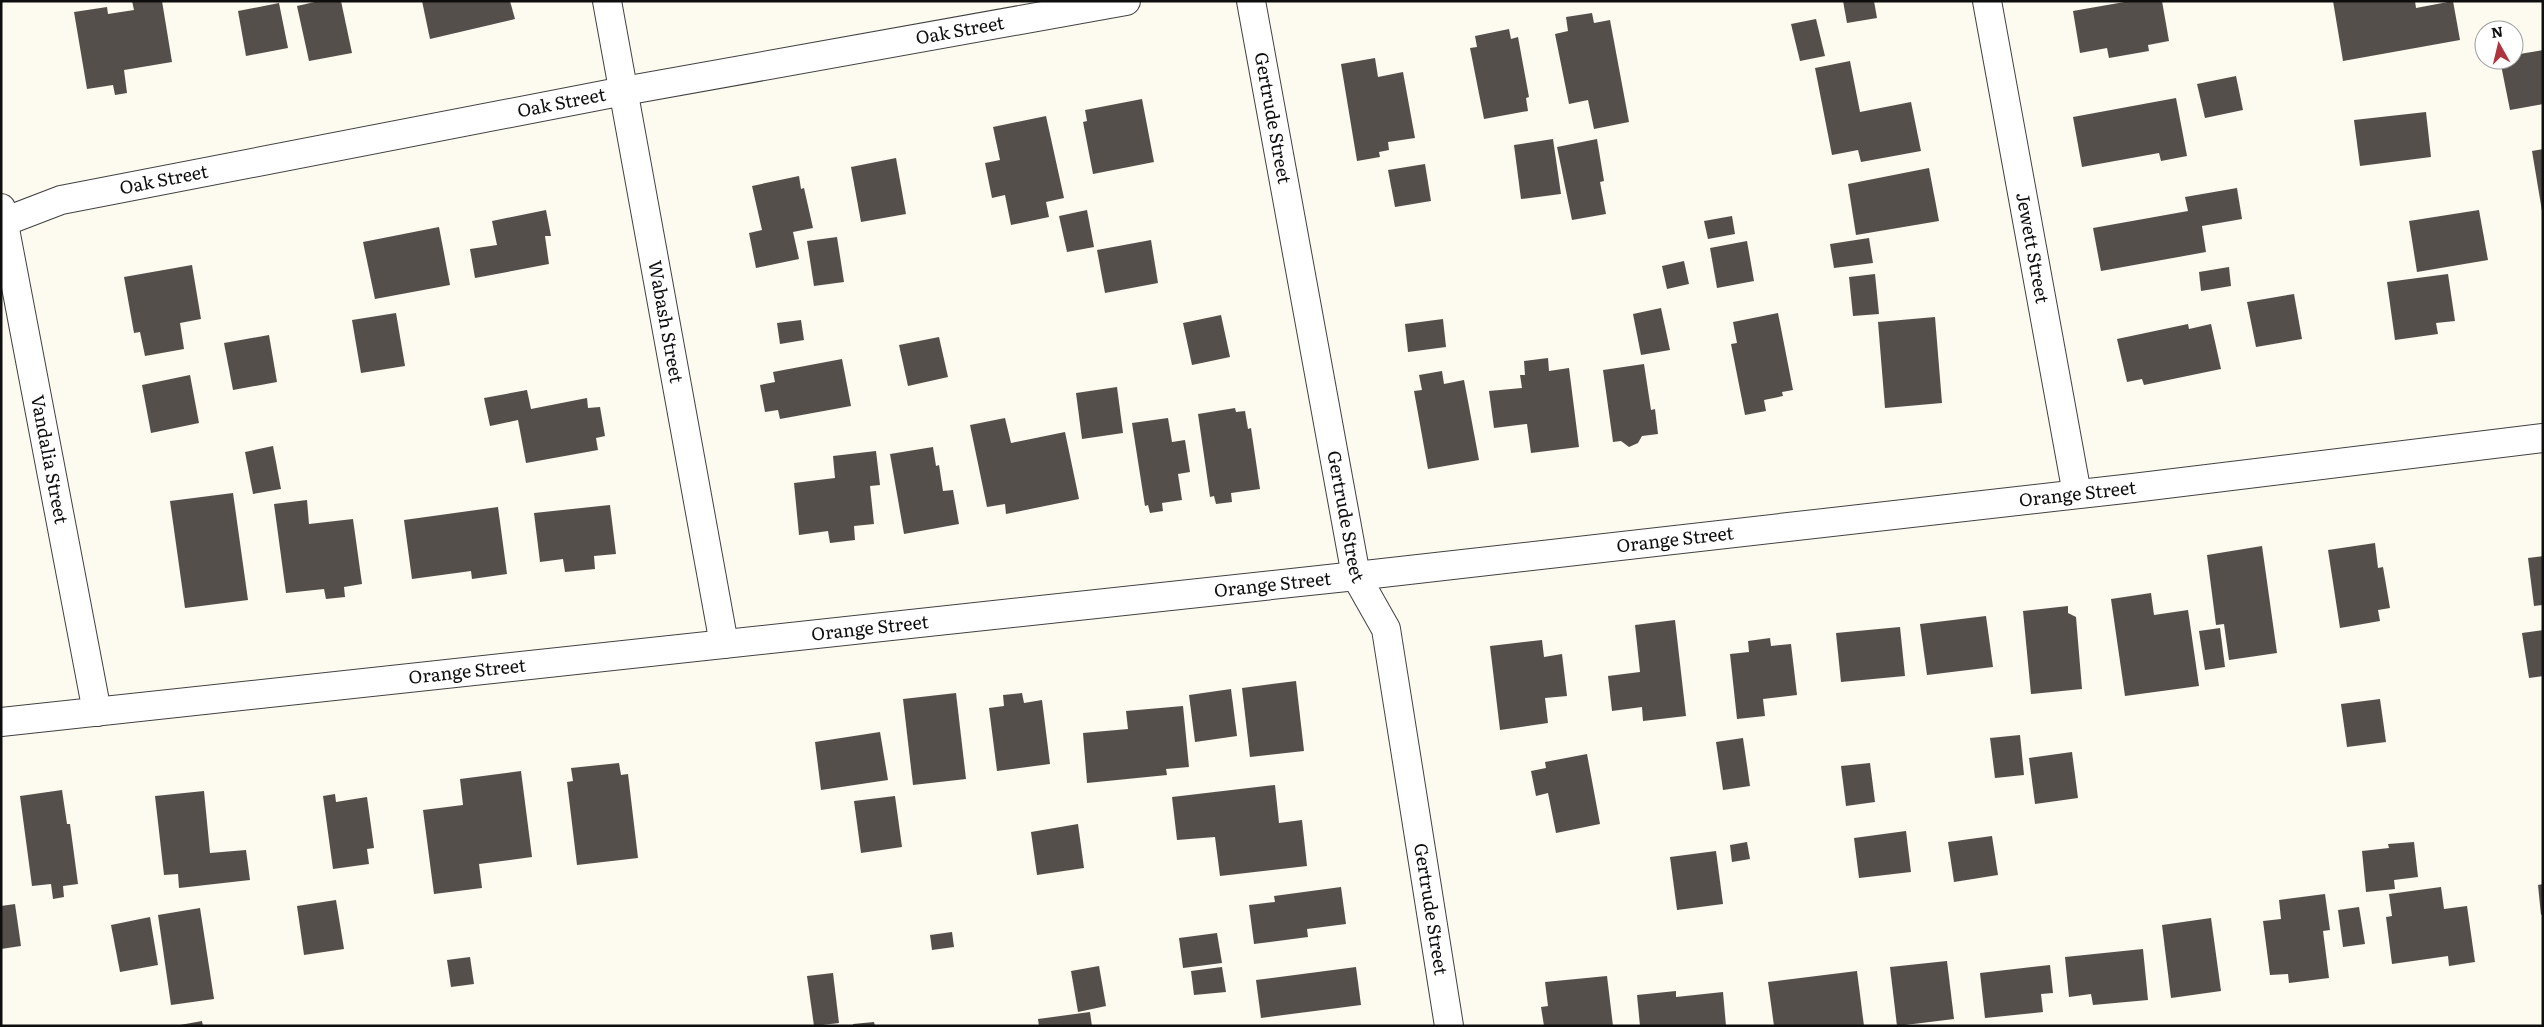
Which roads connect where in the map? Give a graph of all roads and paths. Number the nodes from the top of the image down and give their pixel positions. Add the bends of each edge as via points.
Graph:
1 (607, 1) edge
2 (1126, 1) edge
3 (1251, 1) edge
4 (1987, 1) edge
5 (624, 91) junction
6 (2, 218) edge
7 (2543, 438) edge
8 (2077, 494) junction
9 (1356, 576) junction
10 (724, 644) junction
11 (97, 712) junction
12 (1, 722) edge
13 (1449, 1026) edge

1 - 5 street, Wabash Street
2 - 5 street, Oak Street
3 - 9 street, Gertrude Street
4 - 8 street, Jewett Street
5 - 6 street, Oak Street via 61,200
5 - 10 street, Wabash Street
6 - 11 street, Vandalia Street
7 - 8 street, Orange Street
8 - 9 street, Orange Street
9 - 10 street, Orange Street
9 - 13 street, Gertrude Street via 1386,630
10 - 11 street, Orange Street
11 - 12 street, Orange Street

